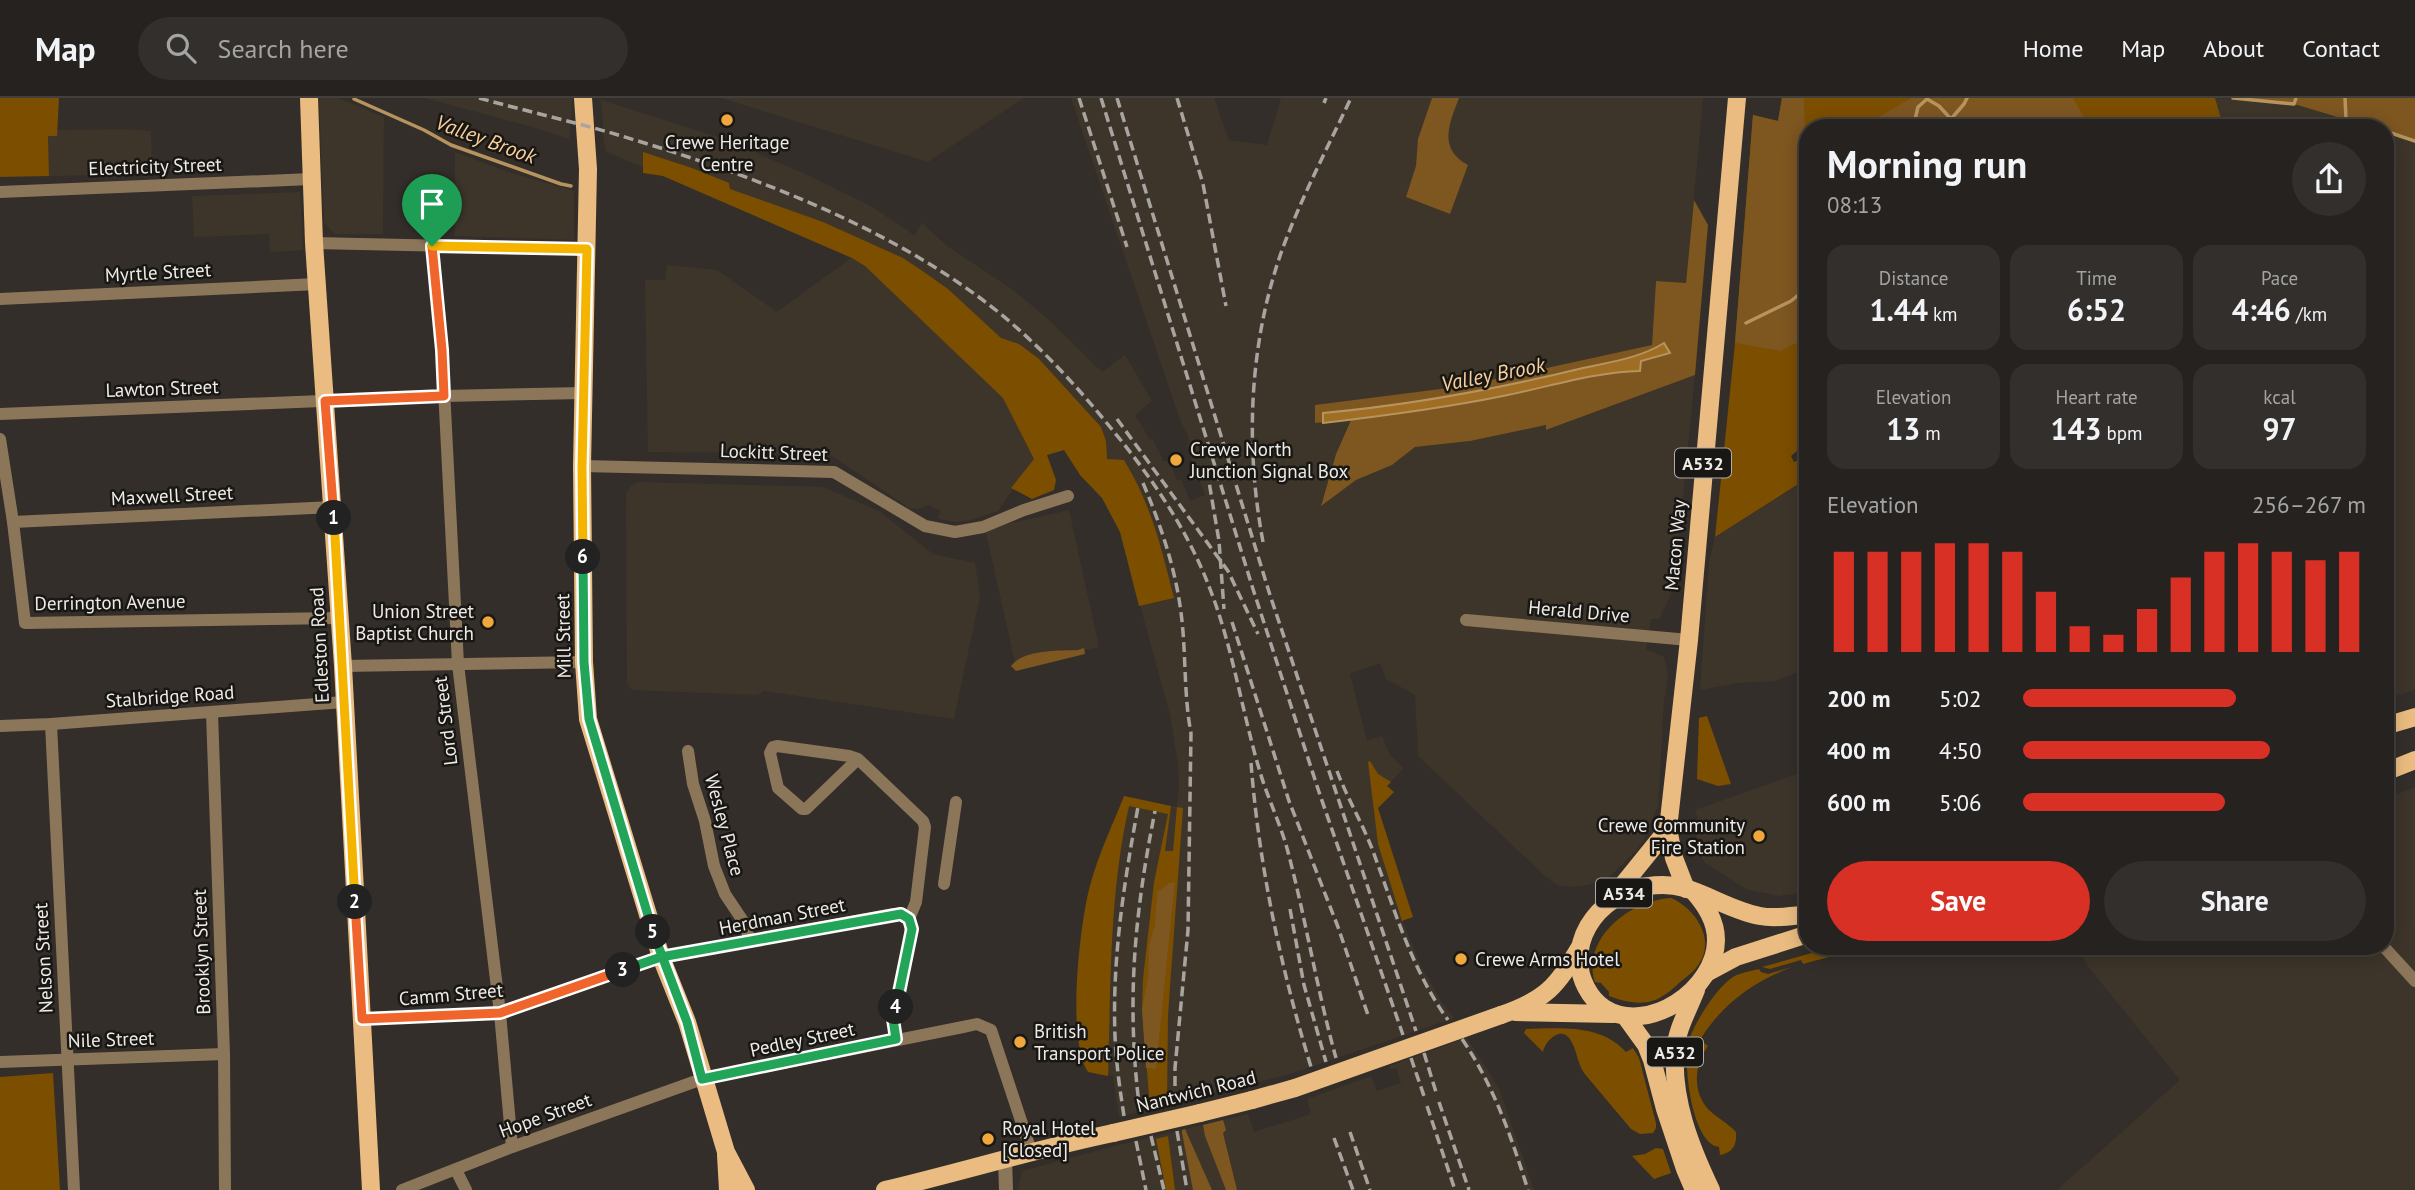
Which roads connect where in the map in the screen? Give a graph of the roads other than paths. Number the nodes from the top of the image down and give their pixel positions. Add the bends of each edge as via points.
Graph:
1 (309, 98) edge
2 (583, 98) edge
3 (1737, 98) edge
4 (311, 179) junction
5 (0, 192) edge
6 (314, 243) junction
7 (432, 246) junction
8 (587, 249) junction
9 (317, 284) junction
10 (0, 299) edge
11 (583, 393) junction
12 (444, 396) junction
13 (325, 401) junction
14 (0, 414) edge
15 (1, 448) edge
16 (582, 467) junction
17 (1068, 496) dead end
18 (333, 507) junction
19 (13, 522) junction
20 (339, 618) junction
21 (1466, 620) dead end
22 (1689, 640) junction
23 (584, 662) junction
24 (458, 664) junction
25 (343, 666) junction
26 (344, 702) junction
27 (212, 713) junction
28 (2415, 717) edge
29 (2394, 723) edge
30 (51, 724) junction
31 (0, 726) edge
32 (688, 751) dead end
33 (859, 759) junction
34 (2415, 760) edge
35 (2394, 768) edge
36 (956, 802) dead end
37 (1668, 829) junction
38 (924, 845) junction
39 (948, 849) junction
40 (944, 884) dead end
41 (1690, 890) junction
42 (1611, 900) junction
43 (1799, 915) edge
44 (909, 919) junction
45 (1799, 937) edge
46 (750, 942) junction
47 (1580, 947) junction
48 (2391, 955) edge
49 (661, 957) junction
50 (1703, 979) junction
51 (2415, 981) edge
52 (500, 1013) junction
53 (1506, 1014) junction
54 (1621, 1015) junction
55 (362, 1019) junction
56 (896, 1039) junction
57 (224, 1055) junction
58 (66, 1059) junction
59 (0, 1062) edge
60 (702, 1079) junction
61 (512, 1147) junction
62 (1031, 1151) junction
63 (726, 1152) junction
64 (1004, 1159) junction
65 (456, 1170) junction
66 (74, 1190) edge
67 (225, 1190) edge
68 (372, 1190) edge
69 (402, 1190) edge
70 (466, 1190) edge
71 (727, 1190) edge
72 (746, 1190) edge
73 (885, 1190) edge
74 (1006, 1190) edge
75 (1694, 1190) edge
76 (1711, 1190) edge

1 - 4 main road, Edleston Road
2 - 8 main road, Mill Street
3 - 22 main road, Macon Way / A532
4 - 5 street, Electricity Street
4 - 6 main road, Edleston Road
6 - 7 street
6 - 9 main road, Edleston Road
7 - 8 street
7 - 12 street, Lord Street
8 - 11 main road, Mill Street
9 - 10 street, Myrtle Street
9 - 13 main road, Edleston Road
11 - 12 street, Lawton Street
11 - 16 main road, Mill Street
12 - 13 street, Lawton Street
12 - 24 street, Lord Street
13 - 14 street, Lawton Street
13 - 18 main road, Edleston Road
15 - 19 street, Derrington Avenue
16 - 17 street, Lockitt Street via 834,472 925,526 955,532 983,527
16 - 23 main road, Mill Street
18 - 19 street, Maxwell Street
18 - 20 main road, Edleston Road
19 - 20 street, Derrington Avenue via 25,623
20 - 25 main road, Edleston Road
21 - 22 street, Herald Drive
22 - 37 main road, Macon Way / A532
23 - 24 street
23 - 49 main road, Mill Street via 589,719
24 - 25 street
24 - 52 street, Lord Street
25 - 26 main road, Edleston Road
26 - 27 street, Stalbridge Road
26 - 55 main road, Edleston Road
27 - 30 street, Stalbridge Road
27 - 57 street, Brooklyn Street
28 - 29 main road
30 - 31 street, Stalbridge Road
30 - 58 street, Nelson Street
32 - 46 street, Wesley Place via 714,866
33 - 33 street via 802,809 778,788 770,753 777,746
33 - 38 street via 923,821
34 - 35 main road
36 - 39 street
37 - 41 main road, Macon Way / A532 via 1674,858
37 - 42 main road
38 - 39 street
38 - 44 street via 915,910
39 - 40 street
41 - 42 main road, A534 via 1649,887
41 - 43 main road, A534 via 1762,917
41 - 50 main road via 1707,908 1715,931 1714,956
42 - 47 main road, A534 via 1589,925
44 - 46 street, Herdman Street via 894,914
44 - 56 street via 911,934 893,1019
45 - 50 main road, A534 via 1736,957
46 - 49 street, Herdman Street
47 - 53 main road, Nantwich Road / A534 via 1544,996
47 - 54 main road via 1582,980 1595,1001
48 - 51 street
49 - 52 street, Camm Street
49 - 60 main road, Mill Street via 687,1022
50 - 54 main road, A534 via 1662,1010
50 - 76 main road, A532 via 1675,1049 1683,1120
52 - 55 street, Camm Street
52 - 61 street, Lord Street
53 - 54 main road, Nantwich Road / A534
53 - 62 main road, Nantwich Road / A534, bridge via 1295,1088
54 - 75 main road, A532 via 1653,1060
55 - 68 main road, Edleston Road
56 - 60 street, Pedley Street
56 - 62 street, Pedley Street via 977,1024 991,1030
57 - 58 street, Nile Street
57 - 67 street, Brooklyn Street
58 - 59 street, Nile Street
58 - 66 street, Nelson Street
60 - 61 street, Hope Street
60 - 63 main road, Mill Street
61 - 65 street, Hope Street
62 - 64 main road, Nantwich Road / A534
63 - 71 main road, Mill Street
63 - 72 main road, Mill Street
64 - 73 main road, Nantwich Road / A534
64 - 74 street
65 - 69 street, Hope Street
65 - 70 street

